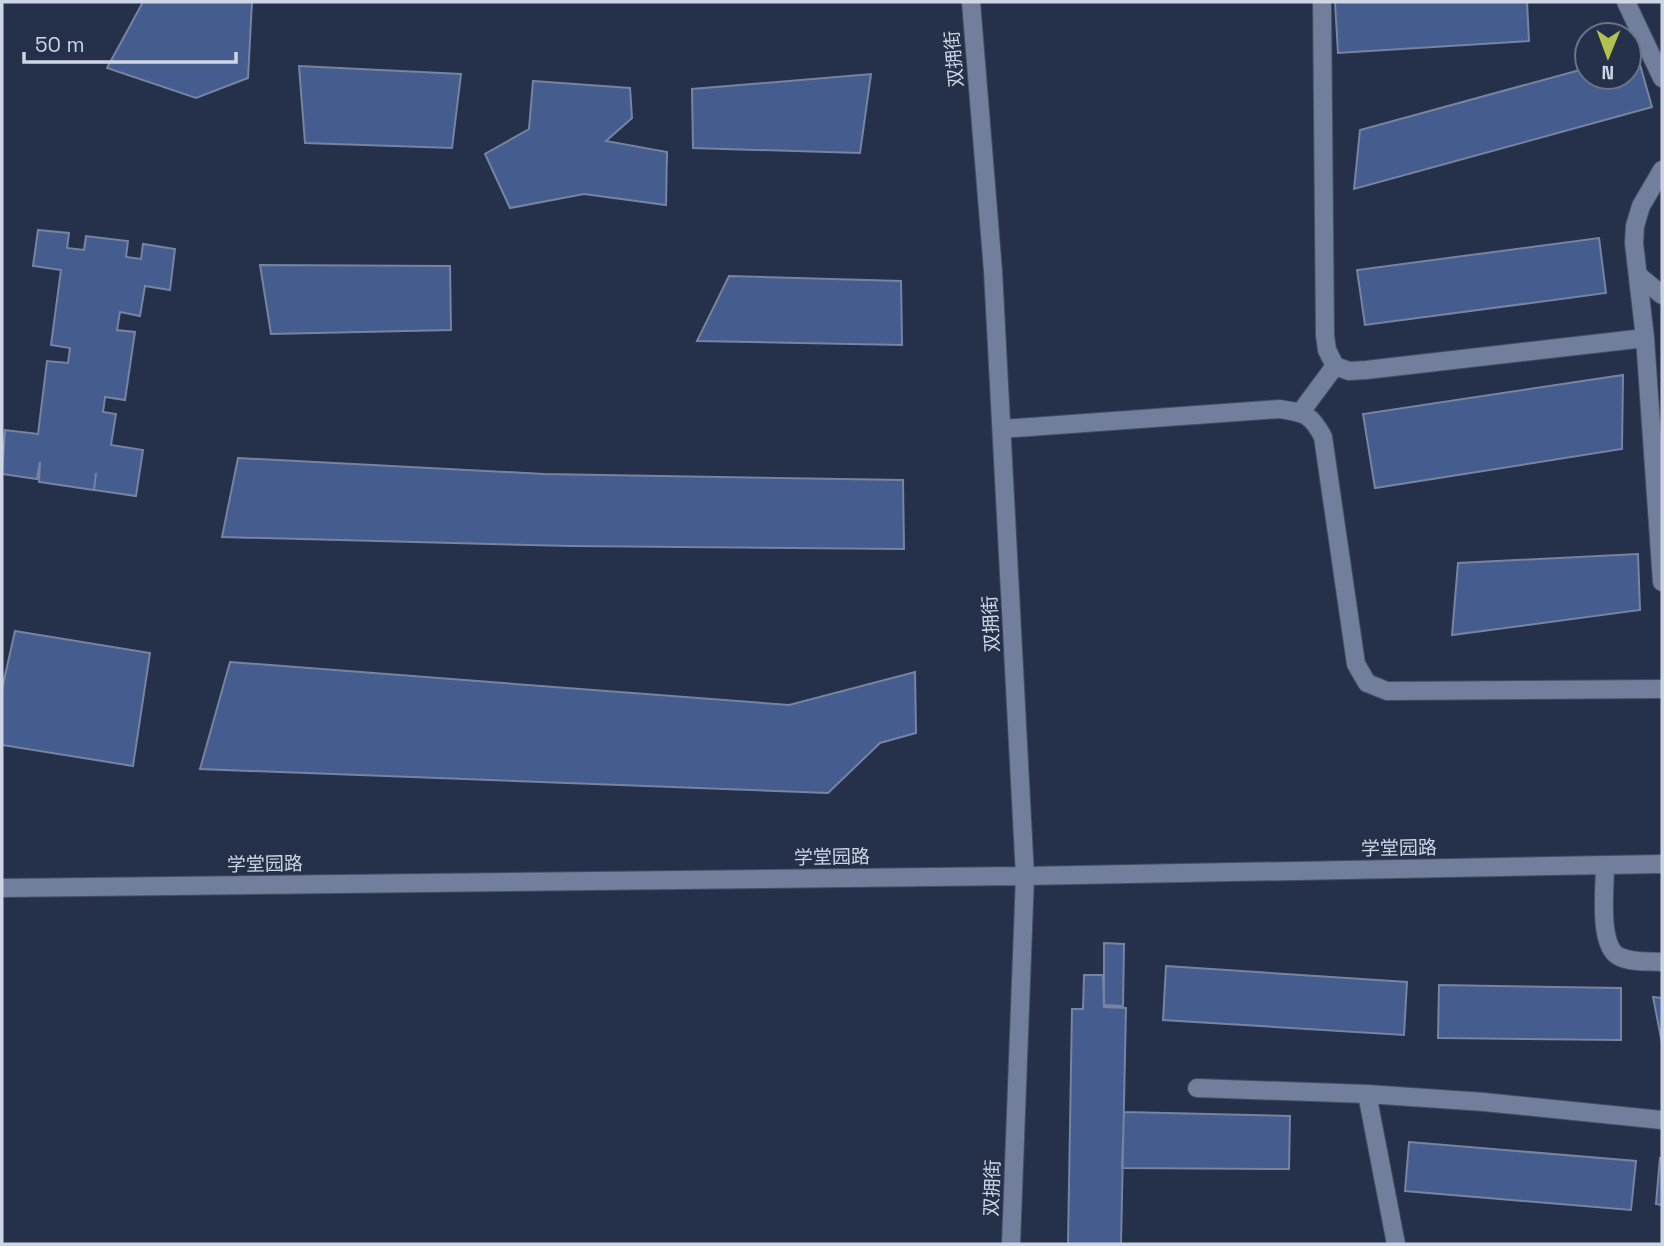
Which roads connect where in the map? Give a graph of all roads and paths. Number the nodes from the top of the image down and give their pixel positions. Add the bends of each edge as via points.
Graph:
1 (971, 2) edge
2 (1322, 2) edge
3 (1626, 2) edge
4 (1662, 78) edge
5 (1662, 170) edge
6 (1639, 276) junction
7 (1662, 296) edge
8 (1645, 338) junction
9 (1335, 366) junction
10 (1300, 412) junction
11 (1002, 429) junction
12 (1662, 582) edge
13 (1662, 688) edge
14 (1662, 864) edge
15 (1605, 865) junction
16 (1025, 876) junction
17 (2, 888) edge
18 (1662, 962) edge
19 (1197, 1088) dead end
20 (1367, 1094) junction
21 (1662, 1120) edge
22 (1011, 1244) edge
23 (1396, 1244) edge

1 - 11 street, 双拥街
2 - 9 street via 1325,335
3 - 4 street
5 - 6 street via 1634,226
6 - 7 street
6 - 8 street
8 - 9 street via 1366,370
8 - 12 street
9 - 10 street
10 - 11 street via 1280,409
10 - 13 street via 1315,421 1323,437 1356,664 1367,683 1387,691
11 - 16 street, 双拥街
14 - 15 street, 学堂园路
15 - 16 street, 学堂园路
15 - 18 street via 1605,933 1612,951 1633,961
16 - 17 street, 学堂园路
16 - 22 street, 双拥街
19 - 20 street
20 - 21 street
20 - 23 street

